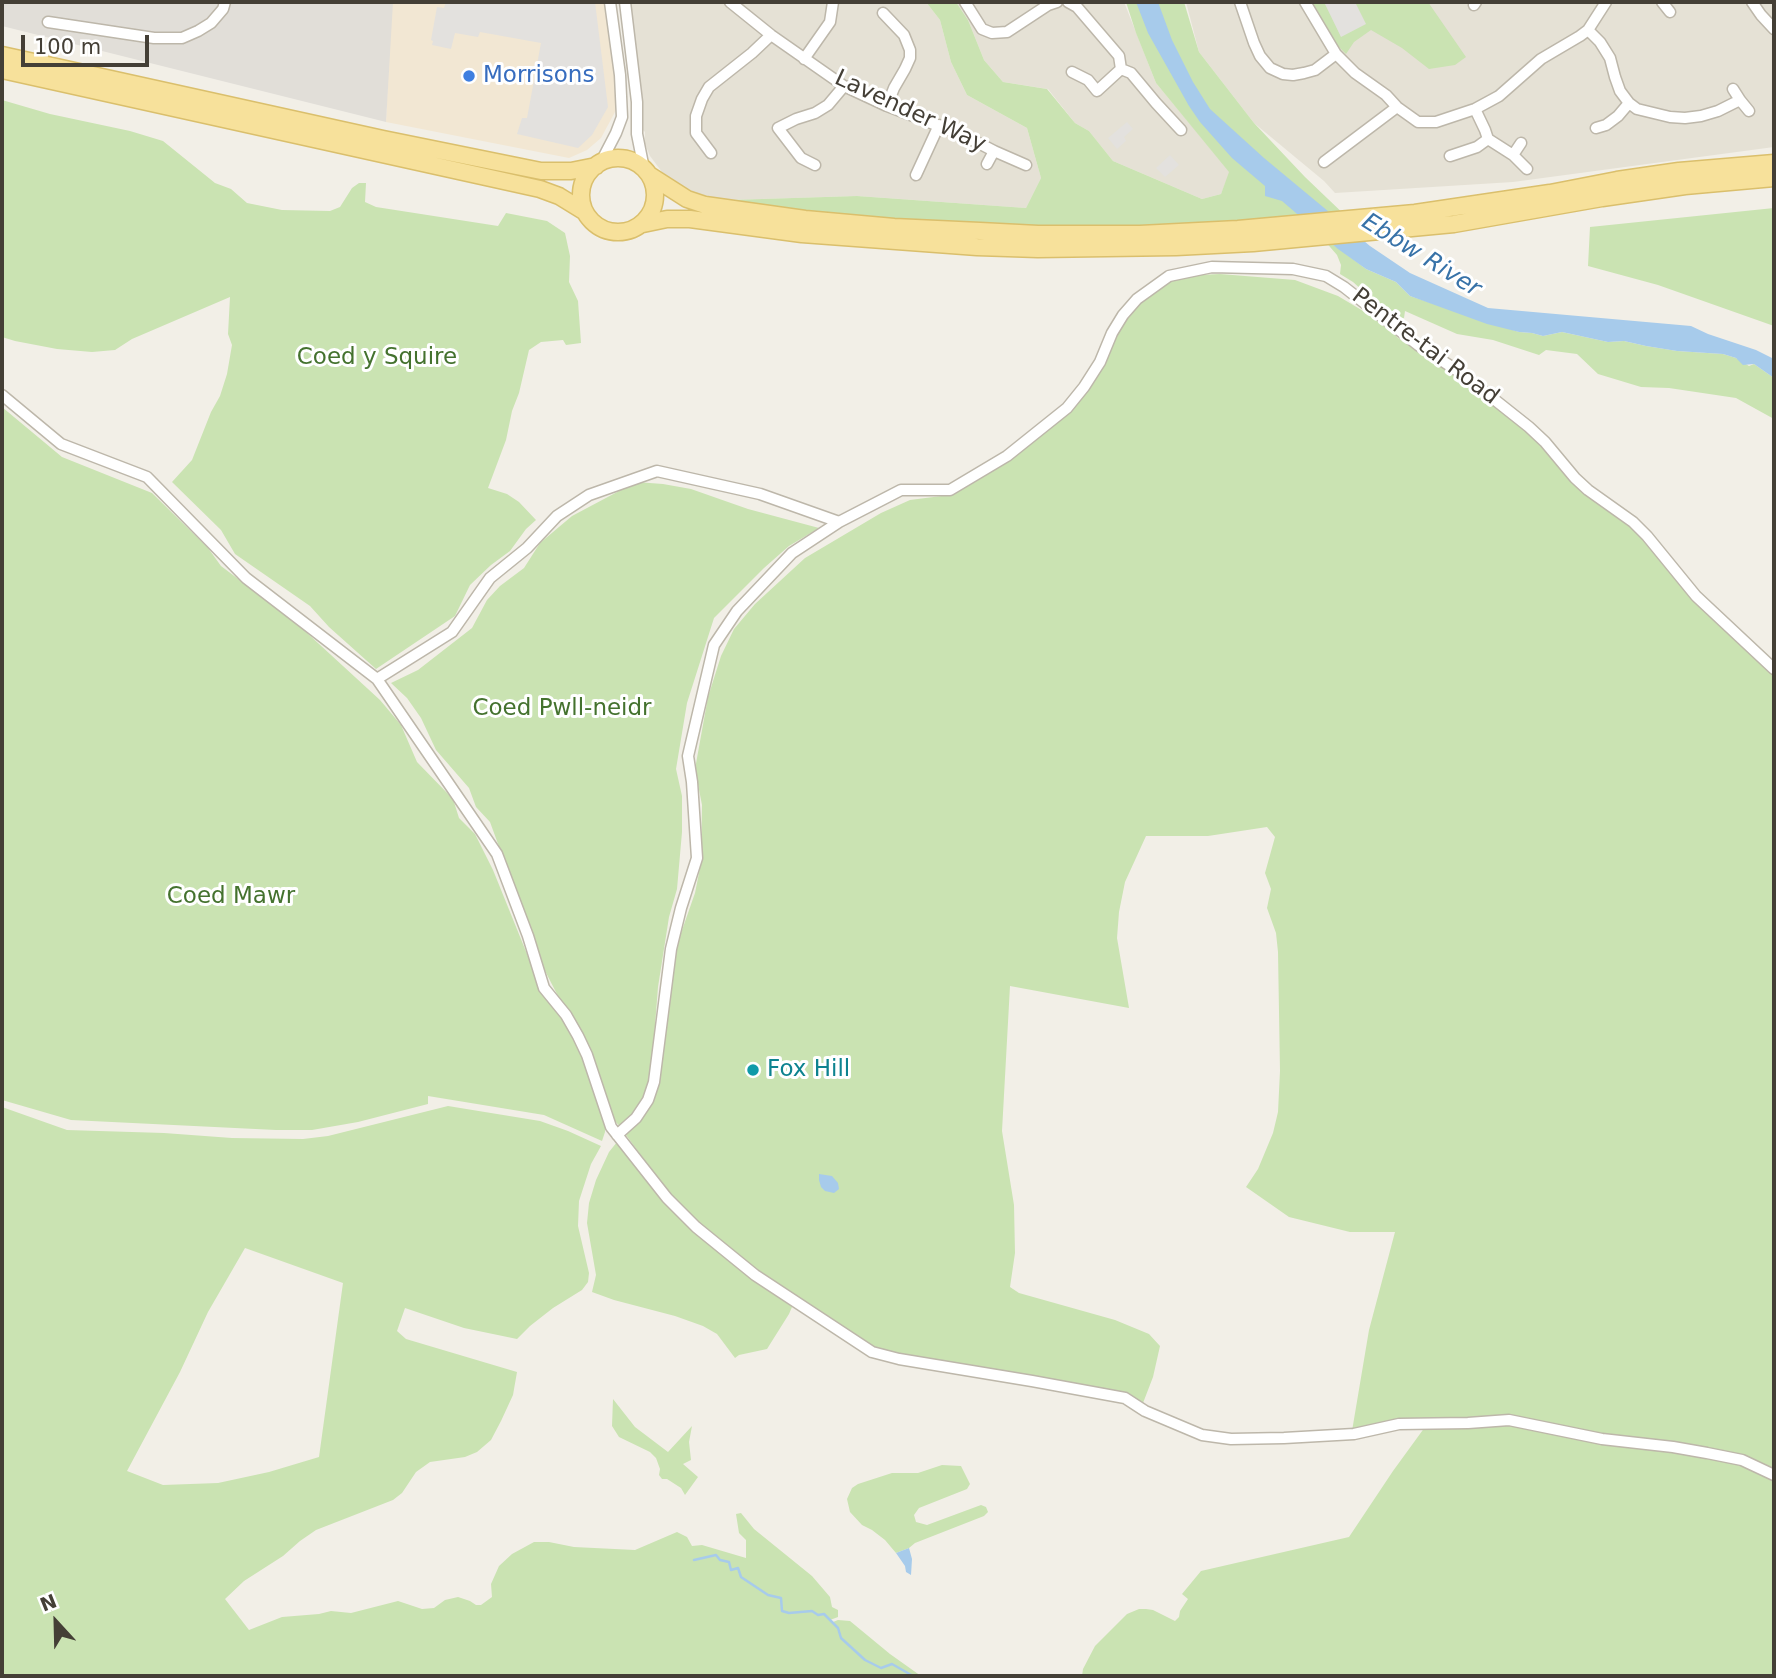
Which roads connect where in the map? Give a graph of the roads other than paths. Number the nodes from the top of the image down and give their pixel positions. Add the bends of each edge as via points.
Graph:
1 (225, 2) edge
2 (610, 2) edge
3 (625, 2) edge
4 (730, 2) edge
5 (833, 2) edge
6 (965, 2) edge
7 (1057, 2) edge
8 (1068, 2) edge
9 (1240, 2) edge
10 (1305, 2) edge
11 (1606, 2) edge
12 (1662, 2) edge
13 (1752, 2) edge
14 (1670, 12) dead end
15 (883, 13) dead end
16 (48, 22) dead end
17 (1774, 29) edge
18 (1588, 30) junction
19 (772, 35) junction
20 (1336, 54) junction
21 (2, 55) edge
22 (804, 59) junction
23 (1121, 69) junction
24 (2, 71) edge
25 (1072, 72) dead end
26 (844, 86) junction
27 (1733, 89) dead end
28 (1740, 100) junction
29 (1629, 103) junction
30 (887, 106) junction
31 (1397, 107) junction
32 (1475, 109) junction
33 (1749, 111) dead end
34 (939, 125) junction
35 (1596, 128) dead end
36 (1181, 130) dead end
37 (1488, 139) junction
38 (1521, 143) dead end
39 (993, 151) junction
40 (710, 153) dead end
41 (1513, 155) junction
42 (1450, 156) dead end
43 (1324, 162) dead end
44 (1774, 163) edge
45 (598, 164) junction
46 (987, 164) dead end
47 (816, 165) dead end
48 (1026, 165) dead end
49 (1527, 169) dead end
50 (647, 173) junction
51 (916, 175) dead end
52 (1774, 178) edge
53 (585, 212) junction
54 (643, 224) junction
55 (2, 395) edge
56 (839, 522) junction
57 (1774, 669) edge
58 (377, 679) junction
59 (617, 1135) junction
60 (1774, 1475) edge

1 - 16 street via 211,23 182,38
2 - 45 street via 622,117
3 - 50 street via 637,134
4 - 19 street, Lavender Way
5 - 22 street via 830,22
6 - 7 street via 982,29 992,33 1007,32
8 - 23 street via 1119,55
9 - 20 street via 1254,43 1270,68 1283,74 1304,74
10 - 20 street
11 - 18 street
12 - 14 street
13 - 17 street
15 - 30 street via 904,35 910,50
18 - 29 street via 1610,58 1620,91
18 - 32 street
19 - 22 street, Lavender Way
19 - 40 street via 709,87 702,99 696,133
20 - 31 street
21 - 45 main road via 541,171 571,171
22 - 26 street, Lavender Way
23 - 25 street via 1100,95 1088,80
23 - 36 street via 1131,73
24 - 53 main road via 540,189
26 - 30 street, Lavender Way
26 - 47 street via 828,105 778,128 801,158
27 - 28 street
28 - 29 street via 1718,111 1685,118 1637,109
28 - 33 street
29 - 35 street via 1618,116
30 - 34 street, Lavender Way
31 - 32 street via 1418,122 1436,122
31 - 43 street
32 - 37 street
34 - 39 street, Lavender Way
34 - 51 street
37 - 41 street
37 - 42 street
38 - 41 street
39 - 46 street
39 - 48 street, Lavender Way
41 - 49 street
44 - 50 main road via 1666,173 1456,208 1350,220 1127,234 1038,234 805,219 705,205
45 - 50 main road via 623,158
45 - 53 main road via 582,187
50 - 54 main road via 656,198
52 - 54 main road via 1685,186 1454,224 1176,247 1038,249 802,234 690,219
53 - 54 main road via 600,228 611,232 622,233
55 - 58 street via 61,443 147,477 246,578
56 - 57 street, Pentre-tai Road via 901,490 950,490 1007,456 1067,408 1100,362 1123,314 1169,276 1212,267 1293,269 1326,276 1362,300 1529,427 1588,491 1633,522 1696,596
56 - 58 street via 761,494 657,471 589,495 557,516 490,578 452,632
56 - 59 street, Pentre-tai Road via 792,553 737,611 715,645 688,756 697,858 671,949 654,1082 636,1118
58 - 59 street via 497,854 544,988 578,1036
59 - 60 street via 696,1227 755,1275 872,1352 1125,1398 1202,1434 1231,1439 1354,1434 1399,1424 1509,1420 1742,1460

